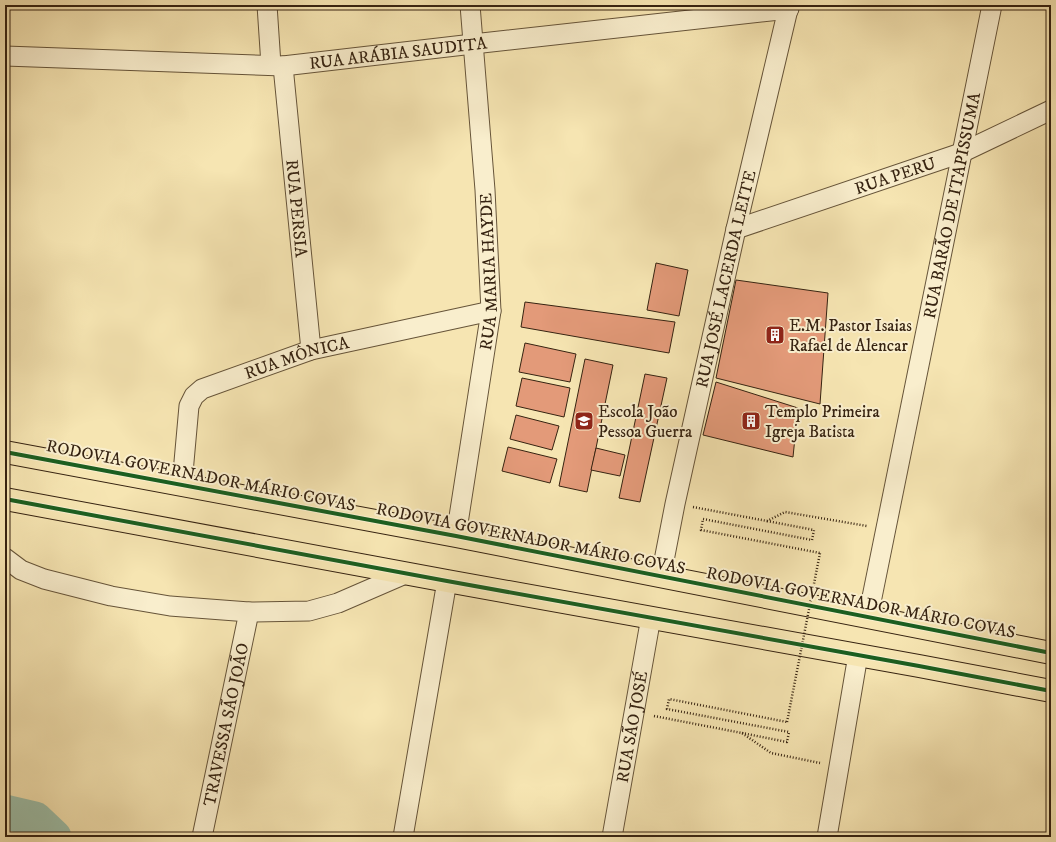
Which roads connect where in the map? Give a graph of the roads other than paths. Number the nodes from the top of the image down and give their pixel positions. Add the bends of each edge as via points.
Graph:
1 (267, 5) edge
2 (470, 5) edge
3 (992, 5) edge
4 (789, 7) edge
5 (473, 44) junction
6 (5, 56) edge
7 (277, 66) junction
8 (1051, 110) edge
9 (961, 153) junction
10 (736, 229) junction
11 (491, 311) junction
12 (311, 350) junction
13 (5, 452) edge
14 (182, 484) junction
15 (5, 500) edge
16 (456, 536) junction
17 (5, 558) edge
18 (405, 574) junction
19 (661, 576) junction
20 (447, 581) junction
21 (249, 612) junction
22 (652, 617) junction
23 (868, 617) junction
24 (1051, 653) edge
25 (858, 655) junction
26 (1051, 692) edge
27 (202, 837) edge
28 (403, 837) edge
29 (612, 837) edge
30 (827, 837) edge

1 - 7 street, RUA PERSIA
2 - 5 street, RUA MARIA HAYDE
3 - 9 street, RUA BARÃO DE ITAPISSUMA
4 - 5 street, RUA ARÁBIA SAUDITA
4 - 10 street, RUA JOSÉ LACERDA LEITE
5 - 7 street, RUA ARÁBIA SAUDITA
5 - 11 street, RUA MARIA HAYDE via 485,190
6 - 7 street, RUA ARÁBIA SAUDITA
7 - 12 street, RUA PERSIA
8 - 9 street, RUA PERU
9 - 10 street, RUA PERU
9 - 23 street, RUA BARÃO DE ITAPISSUMA
10 - 19 street, RUA JOSÉ LACERDA LEITE
11 - 12 street, RUA MÔNICA
11 - 16 street, RUA MARIA HAYDE
12 - 14 street, RUA MÔNICA via 202,389 194,396 189,406
13 - 14 highway, RODOVIA GOVERNADOR MÁRIO COVAS
14 - 16 highway, RODOVIA GOVERNADOR MÁRIO COVAS
15 - 18 highway
16 - 19 highway, RODOVIA GOVERNADOR MÁRIO COVAS
17 - 21 street via 21,570 44,580 111,596 170,606
18 - 20 highway
18 - 21 street via 338,603 309,611
19 - 23 highway, RODOVIA GOVERNADOR MÁRIO COVAS
20 - 22 highway
20 - 28 street
21 - 27 street, TRAVESSA SÃO JOÃO
22 - 25 highway
22 - 29 street, RUA SÃO JOSÉ
23 - 24 highway, RODOVIA GOVERNADOR MÁRIO COVAS
25 - 26 highway
25 - 30 street

